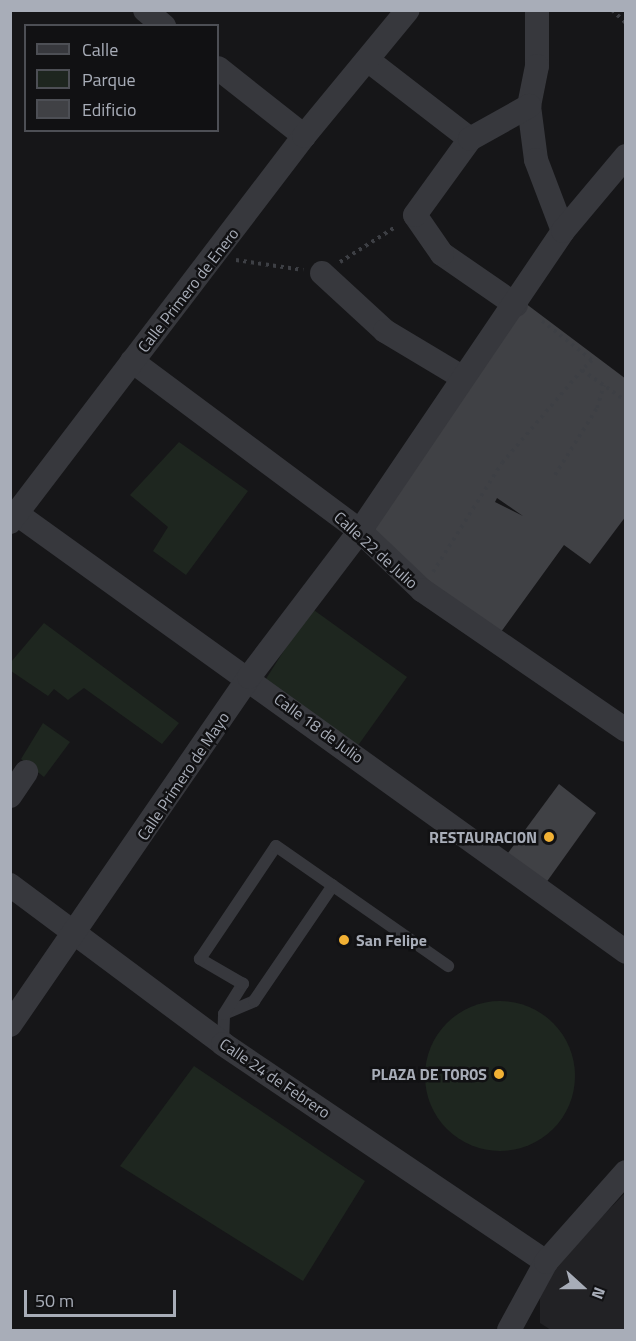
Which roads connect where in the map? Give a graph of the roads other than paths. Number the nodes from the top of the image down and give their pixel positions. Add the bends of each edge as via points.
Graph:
1 (145, 10) edge
2 (408, 10) edge
3 (537, 10) edge
4 (162, 24) edge
5 (369, 61) junction
6 (219, 69) edge
7 (529, 106) junction
8 (304, 136) junction
9 (470, 139) junction
10 (626, 156) edge
11 (563, 231) junction
12 (322, 273) dead end
13 (516, 304) junction
14 (132, 361) junction
15 (462, 377) junction
16 (13, 515) edge
17 (360, 531) junction
18 (249, 677) junction
19 (626, 730) edge
20 (26, 772) dead end
21 (10, 796) edge
22 (333, 885) junction
23 (14, 894) edge
24 (78, 931) junction
25 (626, 952) edge
26 (448, 966) dead end
27 (224, 1014) junction
28 (10, 1025) edge
29 (224, 1044) junction
30 (626, 1172) edge
31 (546, 1262) junction
32 (509, 1330) edge

1 - 4 street
2 - 5 street, Calle Primero de Enero
3 - 7 street via 537,66
5 - 8 street, Calle Primero de Enero
5 - 9 street
6 - 8 street
7 - 9 street
7 - 11 street via 536,160
8 - 14 street, Calle Primero de Enero
9 - 13 street via 415,215 442,254
10 - 11 street, Calle Primero de Mayo
11 - 13 street, Calle Primero de Mayo
12 - 15 street via 385,331
13 - 15 street, Calle Primero de Mayo
14 - 16 street, Calle Primero de Enero
14 - 17 street, Calle 22 de Julio
15 - 17 street, Calle Primero de Mayo
16 - 18 street, Calle 18 de Julio
17 - 18 street, Calle Primero de Mayo
17 - 19 street, Calle 22 de Julio via 422,590
18 - 24 street, Calle Primero de Mayo
18 - 25 street, Calle 18 de Julio
20 - 21 street
22 - 26 lane
22 - 27 lane via 254,1001
22 - 27 lane via 276,846 200,959 243,984
23 - 24 street, Calle 24 de Febrero
24 - 28 street, Calle Primero de Mayo
24 - 29 street, Calle 24 de Febrero
27 - 29 lane
29 - 31 street, Calle 24 de Febrero
30 - 31 street
31 - 32 street

